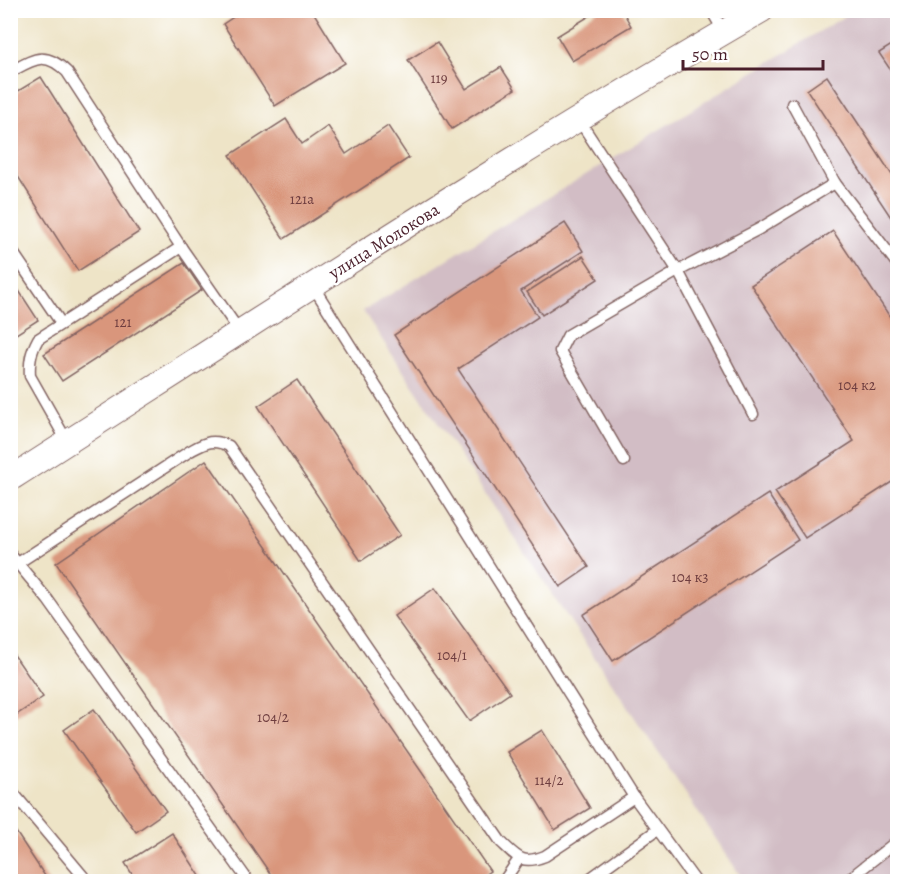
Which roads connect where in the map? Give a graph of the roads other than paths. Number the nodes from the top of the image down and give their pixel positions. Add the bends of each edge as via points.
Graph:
1 (711, 10) edge
2 (762, 10) edge
3 (724, 33) junction
4 (10, 72) edge
5 (792, 104) dead end
6 (579, 120) junction
7 (835, 183) junction
8 (181, 247) junction
9 (10, 248) edge
10 (897, 265) edge
11 (678, 271) junction
12 (313, 286) junction
13 (61, 323) junction
14 (240, 333) junction
15 (753, 414) dead end
16 (68, 443) junction
17 (624, 461) dead end
18 (10, 479) edge
19 (10, 554) edge
20 (18, 564) junction
21 (10, 789) edge
22 (634, 797) junction
23 (657, 830) junction
24 (897, 843) edge
25 (519, 859) junction
26 (88, 882) edge
27 (249, 882) edge
28 (503, 882) edge
29 (585, 882) edge
30 (696, 882) edge
31 (845, 882) edge

1 - 3 lane
2 - 3 street, улица Молокова
3 - 6 street, улица Молокова
4 - 8 lane via 33,59 46,58 67,72
5 - 7 lane
6 - 11 lane
6 - 12 street, улица Молокова
7 - 10 lane
7 - 11 lane
8 - 13 lane
8 - 14 lane
9 - 13 lane
11 - 15 lane
11 - 17 lane via 568,335 560,351
12 - 14 street, улица Молокова
12 - 22 lane
13 - 16 lane via 38,339 29,363 30,376
14 - 16 street, улица Молокова
16 - 18 street, улица Молокова
19 - 20 lane
20 - 25 lane via 190,451 211,440 229,446 501,842
20 - 27 lane via 48,600
21 - 26 lane
22 - 23 lane
22 - 25 lane via 545,856 533,861
23 - 29 lane
23 - 30 lane
24 - 31 lane
25 - 28 lane

